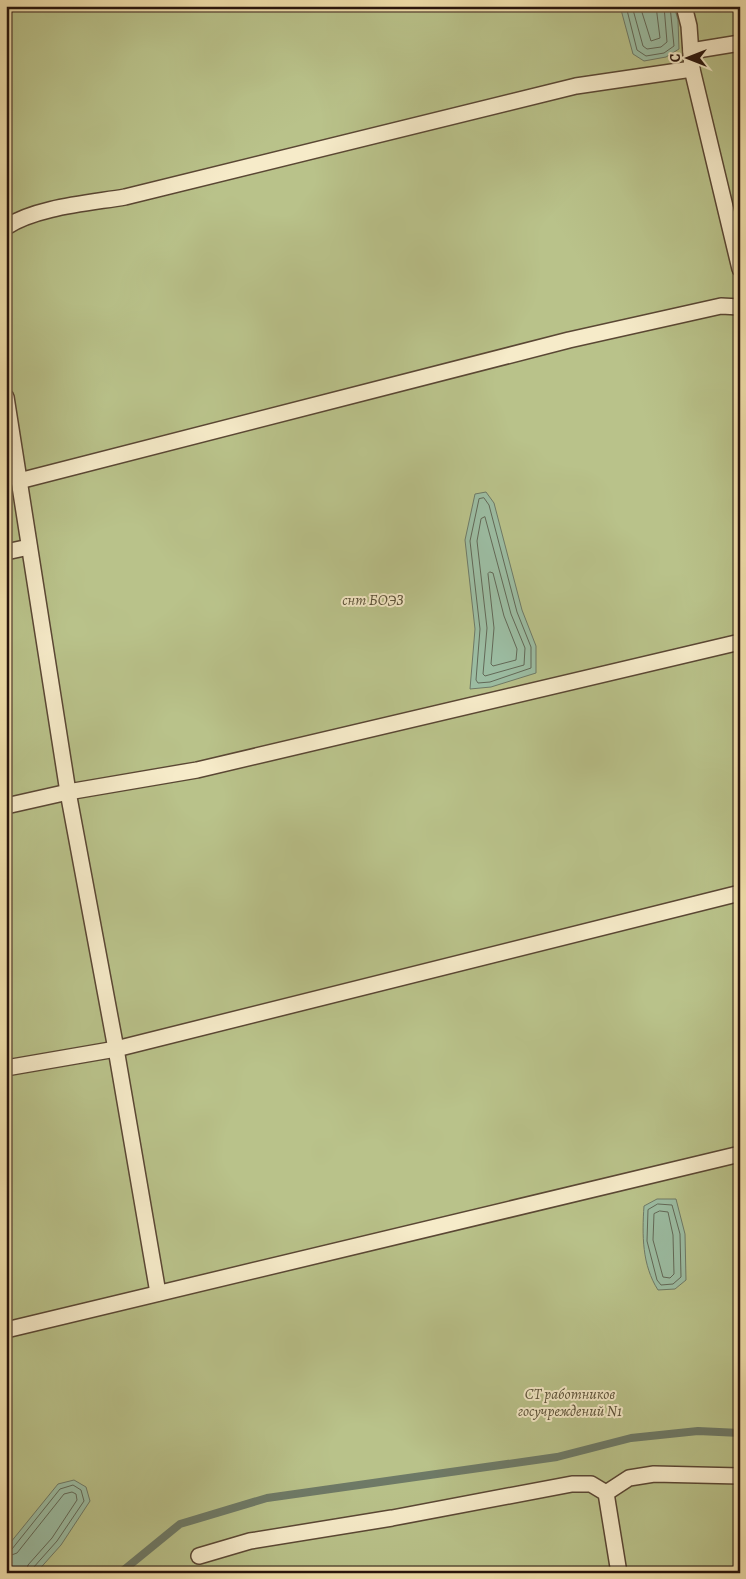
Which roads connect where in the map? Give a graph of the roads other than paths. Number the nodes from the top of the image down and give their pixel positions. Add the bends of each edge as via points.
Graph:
1 (684, 6) edge
2 (740, 43) edge
3 (691, 51) junction
4 (692, 69) junction
5 (6, 227) edge
6 (740, 269) edge
7 (740, 307) edge
8 (6, 397) edge
9 (19, 481) junction
10 (29, 547) junction
11 (6, 552) edge
12 (740, 642) edge
13 (68, 792) junction
14 (6, 806) edge
15 (740, 893) edge
16 (116, 1049) junction
17 (6, 1068) edge
18 (740, 1154) edge
19 (158, 1293) junction
20 (6, 1330) edge
21 (740, 1476) edge
22 (606, 1493) junction
23 (199, 1556) dead end
24 (619, 1573) edge

1 - 3 lane
2 - 3 lane
3 - 4 lane
4 - 5 lane via 576,86 125,197 52,210 15,221
4 - 6 lane
7 - 9 lane via 722,306 569,340
8 - 9 lane
9 - 10 lane
10 - 11 lane
10 - 13 lane
12 - 13 lane via 197,770
13 - 14 lane
13 - 16 lane
15 - 16 lane
16 - 17 lane
16 - 19 lane
18 - 19 lane
19 - 20 lane
21 - 22 lane via 654,1474 629,1478
22 - 23 lane via 591,1484 572,1484 250,1541
22 - 24 lane

